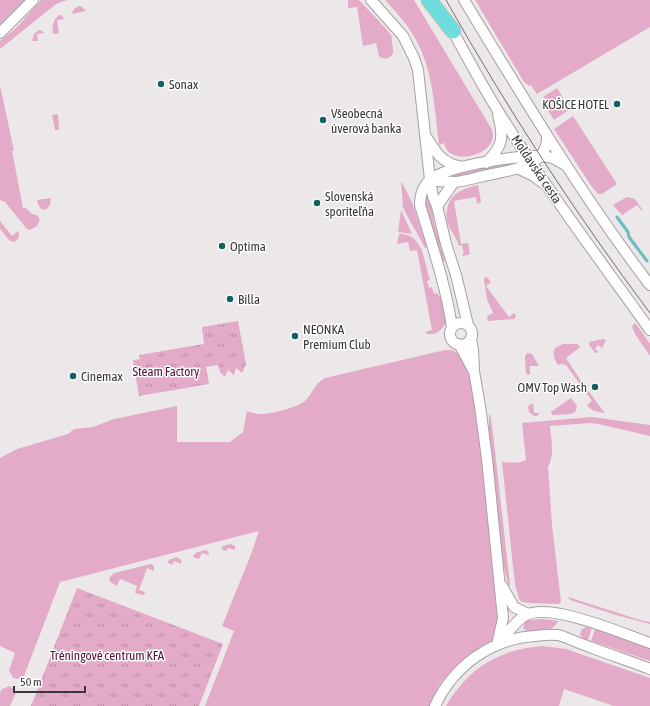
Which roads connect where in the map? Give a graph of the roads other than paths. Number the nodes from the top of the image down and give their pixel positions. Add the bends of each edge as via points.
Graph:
1 (33, 0) edge
2 (371, 0) edge
3 (429, 0) edge
4 (436, 0) edge
5 (464, 0) edge
6 (470, 0) edge
7 (453, 31) junction
8 (0, 34) edge
9 (520, 92) junction
10 (495, 106) junction
11 (547, 135) junction
12 (426, 136) junction
13 (533, 159) junction
14 (486, 163) junction
15 (566, 166) junction
16 (464, 167) junction
17 (519, 169) junction
18 (430, 180) junction
19 (454, 182) junction
20 (547, 186) junction
21 (437, 206) junction
22 (650, 285) edge
23 (468, 325) junction
24 (452, 327) junction
25 (650, 330) edge
26 (471, 338) junction
27 (459, 344) junction
28 (474, 371) junction
29 (499, 582) junction
30 (528, 614) junction
31 (502, 618) junction
32 (511, 630) junction
33 (528, 636) junction
34 (650, 643) edge
35 (497, 645) junction
36 (650, 668) edge
37 (435, 706) edge

1 - 8 street
2 - 12 street via 403,36 414,58 418,70
3 - 7 highway
4 - 7 street, Moldavská cesta
5 - 9 street, Moldavská cesta
6 - 9 street via 498,46
7 - 10 street, Moldavská cesta
9 - 11 street, Moldavská cesta
10 - 13 street, Moldavská cesta
10 - 14 street via 501,142
11 - 13 street via 544,152
11 - 15 street, Moldavská cesta
12 - 16 street via 442,159 451,165
12 - 18 street
13 - 14 street via 513,158
13 - 15 street via 554,159
13 - 17 street
13 - 20 street, Moldavská cesta
14 - 16 street
15 - 22 street, Moldavská cesta
16 - 18 street
17 - 19 street
17 - 20 street
18 - 19 street
18 - 21 street
18 - 24 street via 422,191 420,205 439,266
19 - 21 street
20 - 25 street, Moldavská cesta
21 - 23 street
23 - 24 street via 458,323
23 - 26 street via 472,330
24 - 27 street via 451,337
26 - 27 street via 466,344
26 - 28 street
27 - 28 street
28 - 29 street
29 - 30 street via 514,607
29 - 31 street
30 - 32 street
30 - 34 street via 566,614
31 - 32 street
31 - 35 street
32 - 33 street
32 - 35 street
33 - 35 street
33 - 36 street via 562,636
35 - 37 street via 478,655 459,670

